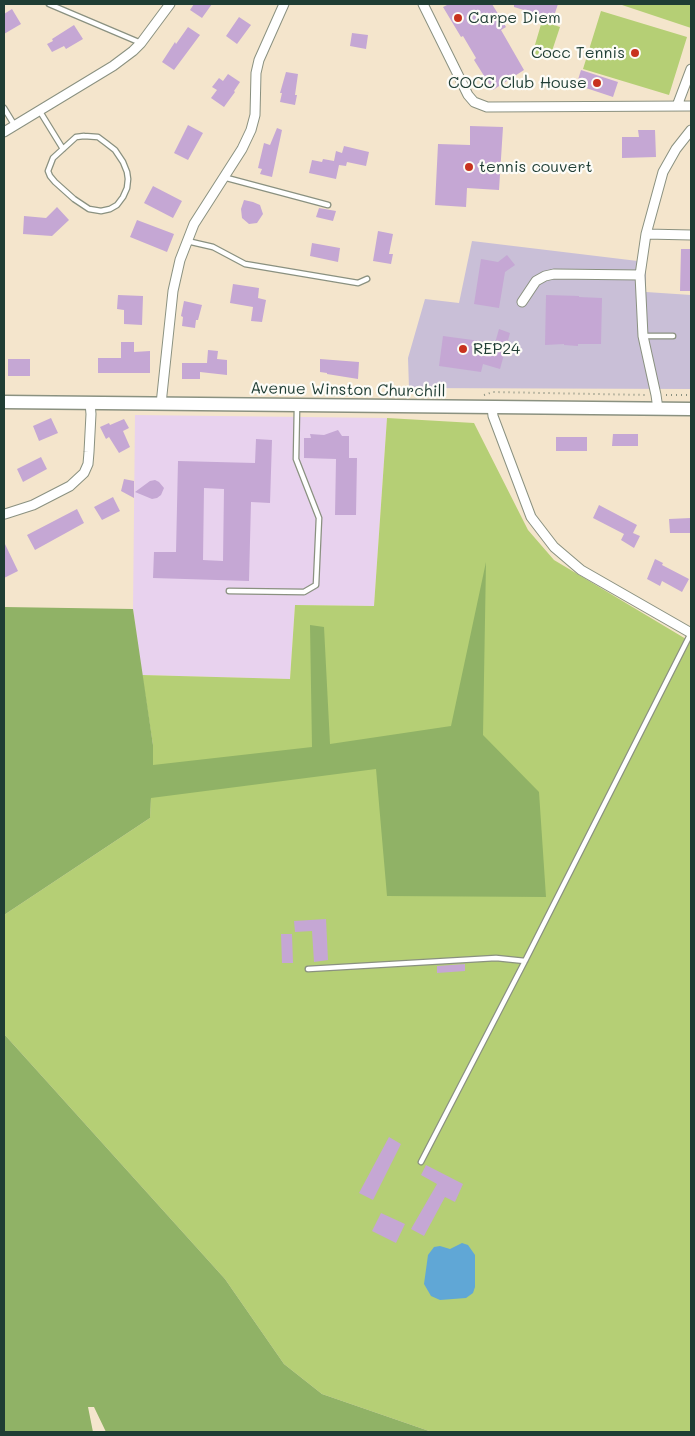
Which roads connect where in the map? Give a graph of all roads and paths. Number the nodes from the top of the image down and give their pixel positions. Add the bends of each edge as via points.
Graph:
1 (48, 4) edge
2 (170, 4) edge
3 (284, 4) edge
4 (422, 4) edge
5 (141, 43) junction
6 (691, 69) edge
7 (677, 106) junction
8 (691, 106) edge
9 (4, 108) edge
10 (39, 110) junction
11 (14, 126) junction
12 (691, 130) edge
13 (4, 132) edge
14 (63, 149) junction
15 (223, 177) junction
16 (328, 205) dead end
17 (646, 234) junction
18 (691, 235) edge
19 (187, 240) junction
20 (640, 275) junction
21 (367, 278) dead end
22 (522, 302) dead end
23 (643, 336) junction
24 (673, 336) dead end
25 (656, 395) junction
26 (691, 395) edge
27 (4, 402) edge
28 (90, 403) junction
29 (161, 404) junction
30 (297, 406) junction
31 (474, 407) junction
32 (492, 407) junction
33 (658, 409) junction
34 (691, 409) edge
35 (5, 514) edge
36 (229, 591) dead end
37 (691, 633) edge
38 (525, 961) junction
39 (308, 969) dead end
40 (421, 1162) dead end

1 - 5 lane
2 - 5 street
3 - 15 street via 259,60 251,130
4 - 7 street via 474,102 487,107
5 - 10 street via 113,66
6 - 7 street
7 - 8 street
9 - 11 lane
10 - 11 street
10 - 14 lane
11 - 13 street
12 - 17 street via 663,172
14 - 14 lane via 53,158 48,171 55,182 89,209 110,209 117,205 127,188 128,178 115,150 92,136 76,138
15 - 16 lane
15 - 19 street
17 - 18 street
17 - 20 street
19 - 21 lane via 213,247 245,264 358,283
19 - 29 street via 173,290
20 - 22 street via 545,276 536,281
20 - 23 street
23 - 24 lane
23 - 25 street
25 - 26 path
25 - 31 path via 493,392 481,397
25 - 33 street
27 - 28 main road, Avenue Winston Churchill
28 - 29 main road, Avenue Winston Churchill
28 - 35 street via 88,464 84,473 70,486 33,505
29 - 30 main road, Avenue Winston Churchill
30 - 31 main road, Avenue Winston Churchill
30 - 36 lane via 296,459 319,518 316,586 304,592
31 - 32 main road, Avenue Winston Churchill
32 - 33 main road, Avenue Winston Churchill
32 - 37 street via 531,517 554,547 581,570
33 - 34 main road, Avenue Winston Churchill
37 - 38 lane
38 - 39 lane via 496,958
38 - 40 lane

